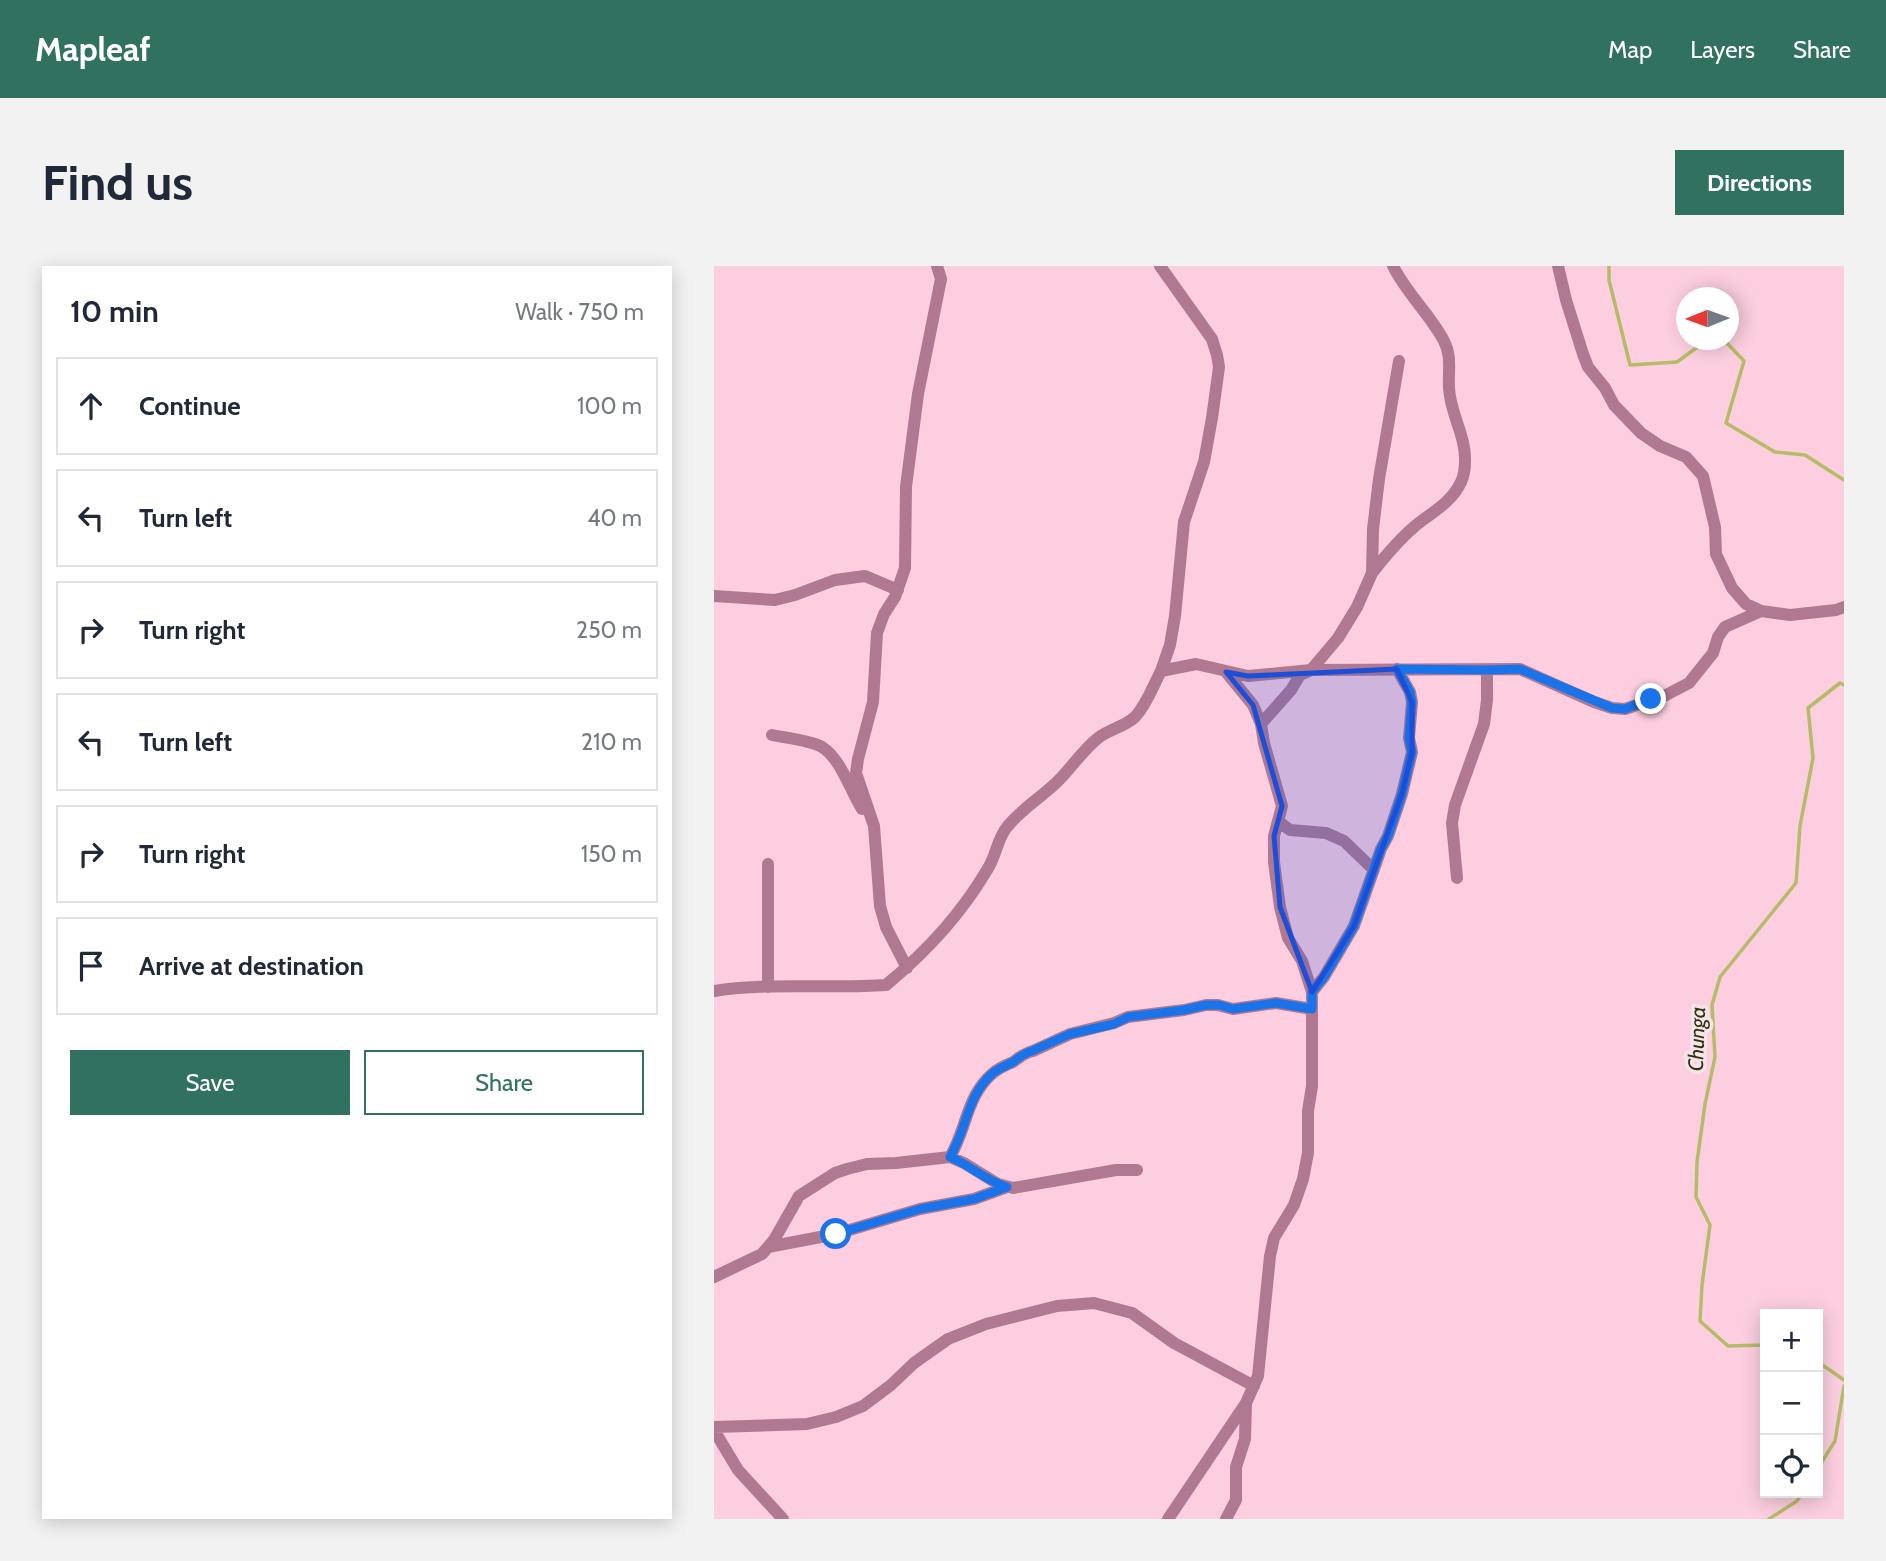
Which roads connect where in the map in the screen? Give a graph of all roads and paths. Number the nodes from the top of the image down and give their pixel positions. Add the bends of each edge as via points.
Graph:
1 (1160, 266) edge
2 (1393, 266) edge
3 (1558, 266) edge
4 (940, 269) edge
5 (1399, 361) dead end
6 (1372, 573) junction
7 (898, 590) junction
8 (714, 596) edge
9 (1844, 607) edge
10 (1761, 611) junction
11 (1397, 669) junction
12 (1311, 670) junction
13 (1487, 670) junction
14 (1161, 671) junction
15 (1226, 672) junction
16 (1261, 724) junction
17 (772, 735) dead end
18 (1278, 821) junction
19 (873, 827) junction
20 (768, 864) dead end
21 (1374, 870) junction
22 (1457, 878) dead end
23 (907, 968) junction
24 (768, 987) junction
25 (714, 991) edge
26 (1312, 992) junction
27 (1312, 1009) junction
28 (950, 1157) junction
29 (1137, 1170) dead end
30 (1007, 1187) junction
31 (768, 1247) junction
32 (714, 1277) edge
33 (1254, 1386) junction
34 (1246, 1403) junction
35 (714, 1428) edge
36 (783, 1519) edge
37 (1168, 1519) edge
38 (1226, 1519) edge

1 - 14 street via 1212,339 1219,367 1206,451 1184,522 1175,616
2 - 6 street via 1446,344 1451,403 1465,460 1462,480 1453,494
3 - 10 street via 1588,366 1614,405 1641,433 1686,457 1703,476 1717,554 1732,588 1746,604
4 - 7 street via 912,437 905,568
5 - 6 street via 1379,479
6 - 12 street via 1346,626
7 - 8 street via 865,576 835,580 775,600
7 - 19 street via 877,633 873,702 856,774
9 - 10 street via 1790,615
10 - 13 street via 1725,627 1713,653 1689,683 1625,709 1594,702 1520,669
11 - 12 street
11 - 13 street
11 - 21 street via 1412,702 1412,752
12 - 15 street via 1248,676
12 - 16 street via 1300,675
13 - 22 street via 1485,724 1452,823
14 - 15 street via 1196,664
14 - 23 street via 1136,715 1098,739 1007,826 987,870 959,911
15 - 16 street via 1253,705
16 - 18 street via 1282,806
17 - 19 street via 822,747 837,761
18 - 21 street via 1290,830 1326,833 1344,841
18 - 26 street via 1274,862 1280,907
19 - 23 street via 880,906
20 - 24 street
21 - 26 street via 1354,926
23 - 24 street via 886,985
24 - 25 street
26 - 27 street
27 - 28 street via 1276,1003 1233,1009 1206,1005 1128,1017 1070,1034 1026,1053 984,1082 972,1099
27 - 33 street via 1308,1153 1294,1205 1274,1238
28 - 30 street
28 - 31 street via 867,1164 835,1173 799,1196
29 - 30 street
30 - 31 street via 836,1234
31 - 32 street
33 - 34 street
33 - 35 street via 1174,1343 1132,1312 1094,1303 1057,1306 948,1339 863,1406 836,1417 807,1424
34 - 37 street
34 - 38 street via 1236,1500
35 - 36 street via 738,1470

